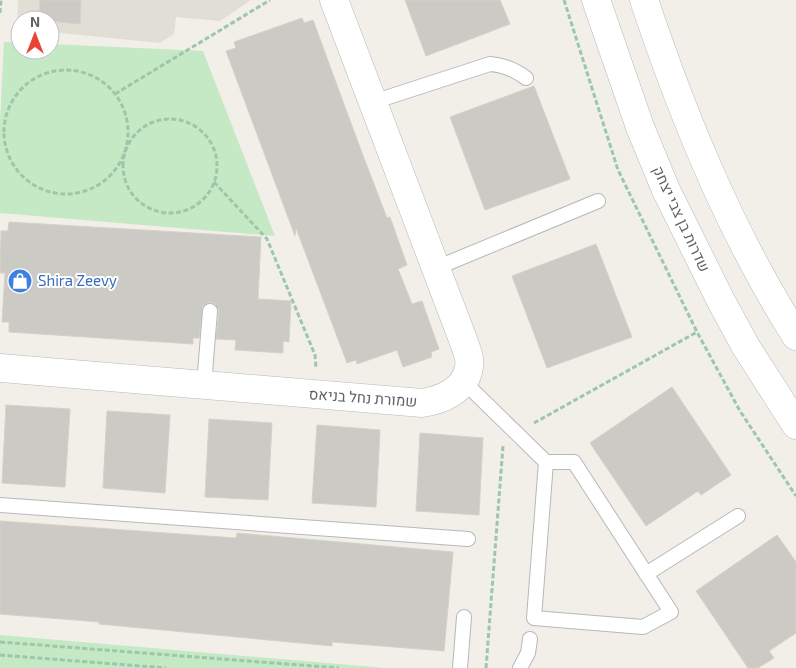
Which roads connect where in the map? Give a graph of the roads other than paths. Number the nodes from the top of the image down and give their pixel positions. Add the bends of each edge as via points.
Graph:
1 (334, 0) edge
2 (596, 0) edge
3 (644, 0) edge
4 (526, 78) dead end
5 (373, 102) junction
6 (598, 201) dead end
7 (436, 268) junction
8 (210, 311) dead end
9 (796, 336) edge
10 (0, 368) edge
11 (464, 382) junction
12 (204, 385) junction
13 (796, 425) edge
14 (546, 462) junction
15 (0, 504) edge
16 (738, 516) dead end
17 (468, 539) dead end
18 (646, 574) junction
19 (464, 618) dead end
20 (530, 639) dead end
21 (460, 668) edge
22 (520, 668) edge

1 - 5 street
2 - 13 street, שדרות בן צבי יצחק via 640,127 666,190 742,339
3 - 9 street via 684,112 714,180
4 - 5 lane via 504,65 490,64
5 - 7 street
6 - 7 lane
7 - 11 street via 467,352 470,367
8 - 12 lane
10 - 12 street, שמורת נחל בניאס
11 - 12 street, שמורת נחל בניאס via 438,400 422,403
11 - 14 lane
14 - 18 lane via 574,462
14 - 18 lane via 534,618 643,627 671,612
15 - 17 lane
16 - 18 lane
19 - 21 lane
20 - 22 lane via 528,653

